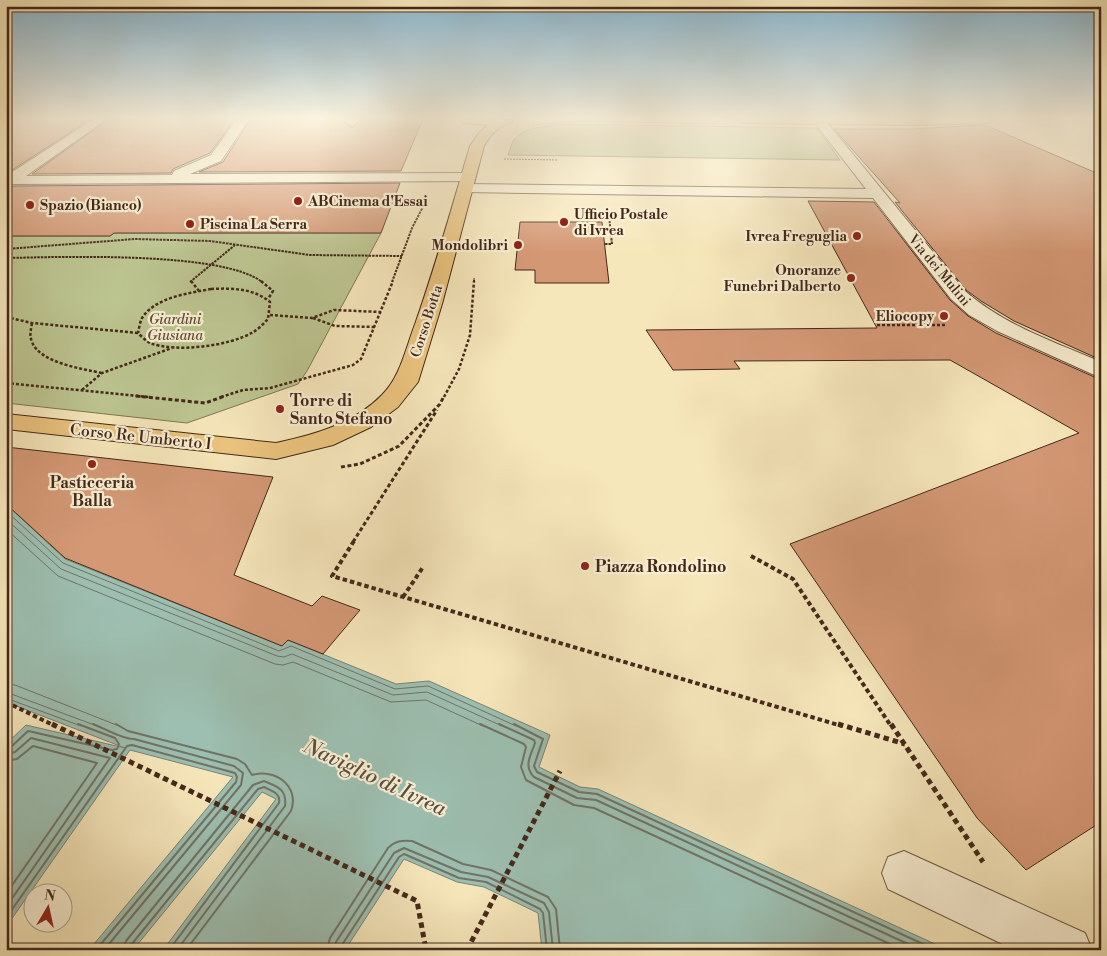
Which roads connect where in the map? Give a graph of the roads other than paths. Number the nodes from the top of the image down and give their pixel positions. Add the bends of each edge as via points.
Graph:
1 (34, 164) edge
2 (203, 164) edge
3 (472, 164) edge
4 (854, 164) edge
5 (166, 179) junction
6 (8, 182) edge
7 (466, 183) junction
8 (878, 194) junction
9 (1101, 371) edge
10 (6, 421) edge
11 (276, 451) joint
12 (904, 873) dead end
13 (1068, 950) edge

1 - 6 street
2 - 5 street
3 - 7 main road, Corso Botta
4 - 8 street, Via dei Mulini
5 - 6 street
5 - 7 street
7 - 8 street via 486,189
7 - 11 main road, Corso Botta via 406,382 389,402 362,422 324,440
8 - 9 street, Via dei Mulini via 958,295 976,311
10 - 11 main road, Corso Re Umberto I
12 - 13 street

